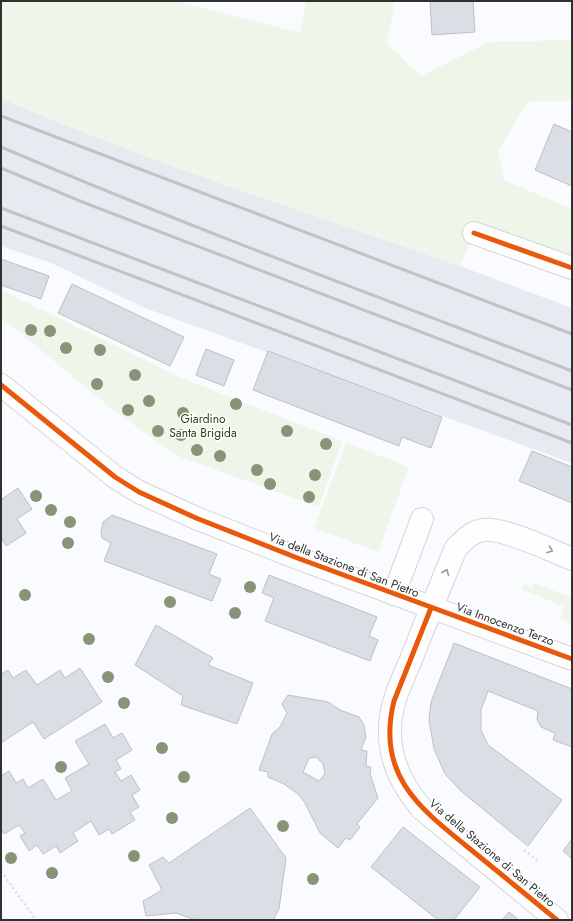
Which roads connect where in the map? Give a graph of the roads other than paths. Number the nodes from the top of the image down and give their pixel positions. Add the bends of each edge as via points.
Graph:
1 (474, 233) dead end
2 (572, 268) edge
3 (1, 385) edge
4 (422, 519) dead end
5 (572, 559) edge
6 (394, 594) junction
7 (431, 608) junction
8 (572, 658) edge
9 (557, 920) edge

1 - 2 street
3 - 6 street, Via della Stazione di San Pietro via 115,477 139,492 196,518
4 - 6 street
7 -> 5 street via 456,548 473,533 496,530
6 - 7 street, Via della Stazione di San Pietro
7 - 8 street, Via Innocenzo Terzo
7 - 9 street, Via della Stazione di San Pietro via 394,701 391,715 390,742 402,780 430,817

